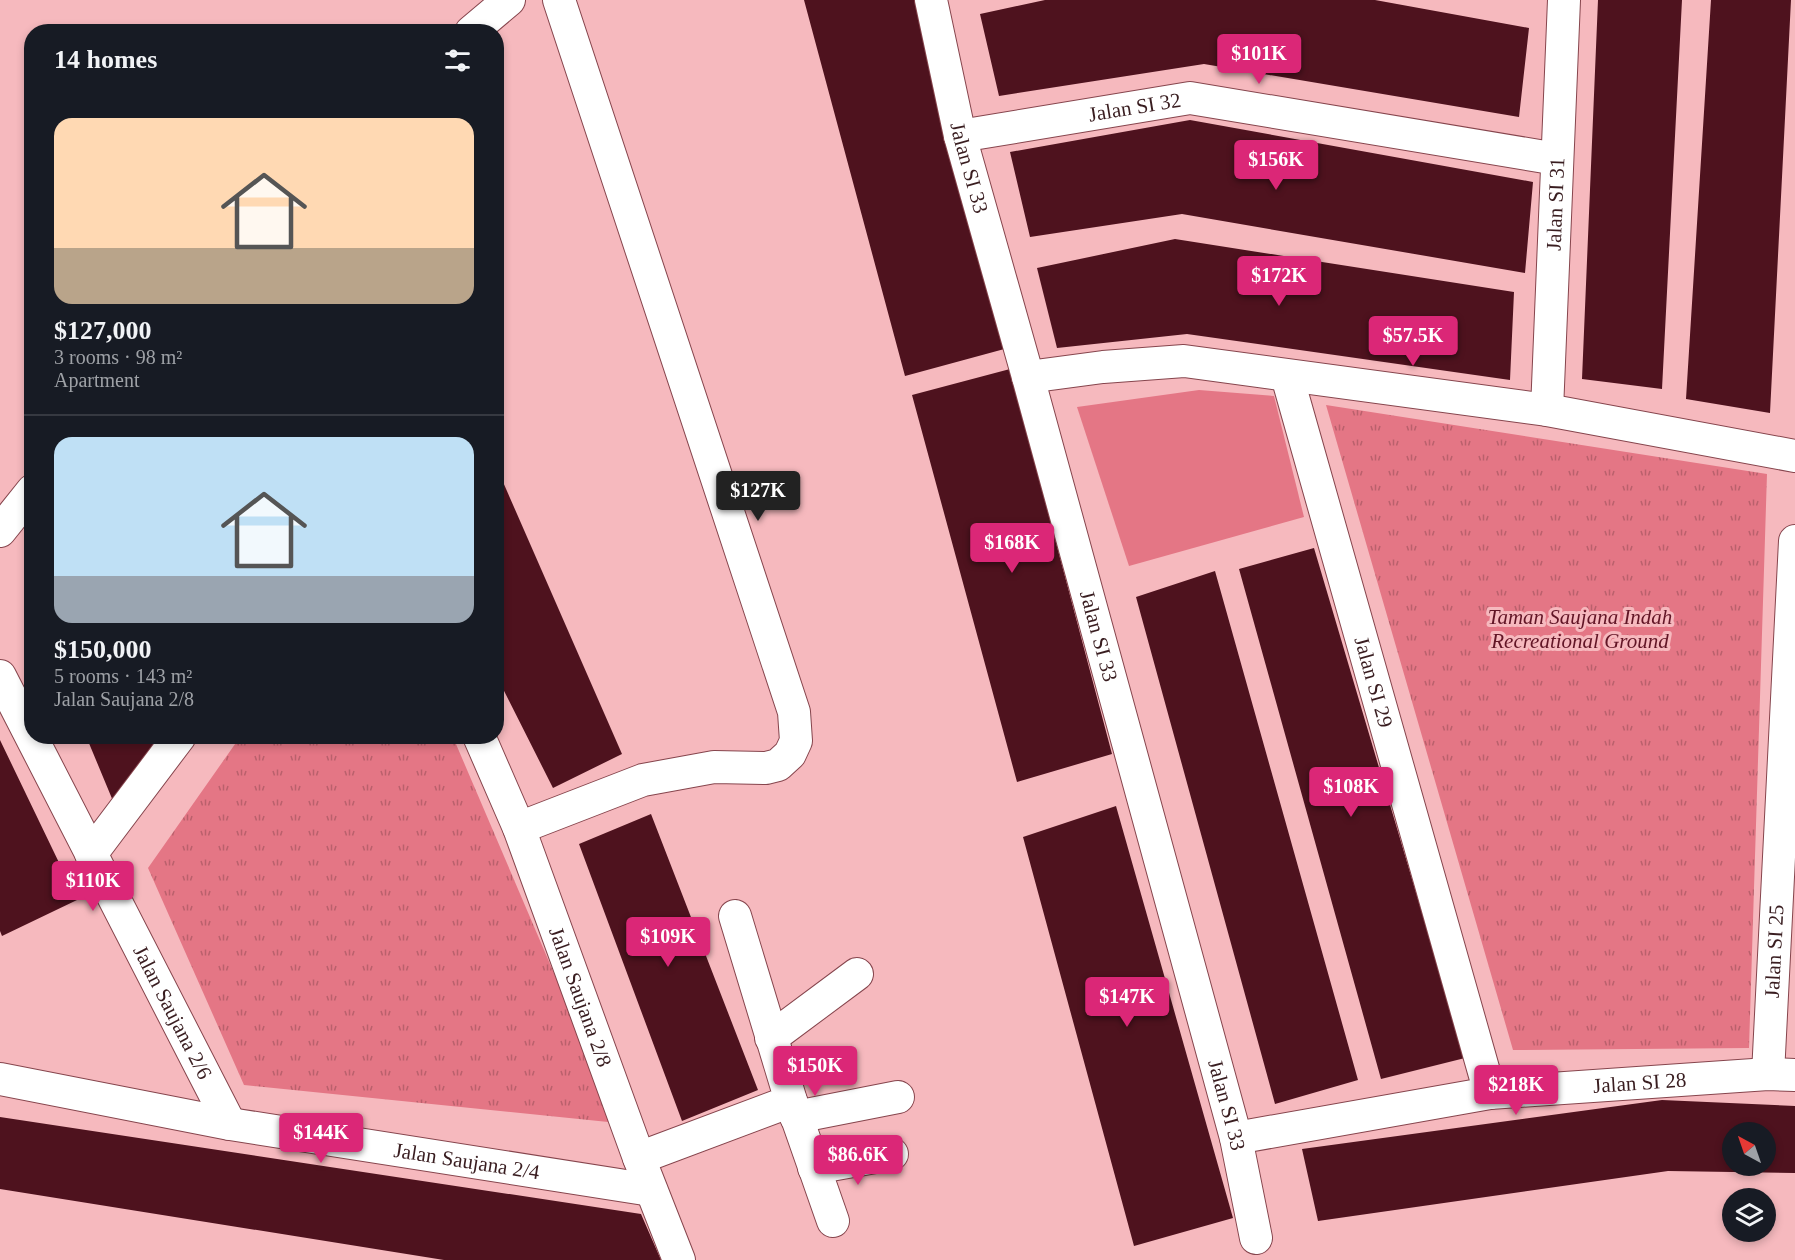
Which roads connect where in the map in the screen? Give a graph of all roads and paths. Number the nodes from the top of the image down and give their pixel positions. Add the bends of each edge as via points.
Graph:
1 (509, 0) edge
2 (559, 0) edge
3 (931, 0) edge
4 (1564, 0) edge
5 (480, 24) edge
6 (960, 136) junction
7 (1557, 159) junction
8 (1287, 376) junction
9 (1028, 377) junction
10 (1547, 410) junction
11 (1795, 456) edge
12 (24, 501) edge
13 (0, 531) edge
14 (1795, 541) edge
15 (0, 676) edge
16 (24, 723) edge
17 (35, 744) edge
18 (174, 744) edge
19 (482, 744) edge
20 (519, 828) junction
21 (1788, 830) edge
22 (91, 854) junction
23 (735, 916) dead end
24 (857, 974) dead end
25 (771, 1038) junction
26 (1782, 1074) edge
27 (0, 1078) edge
28 (1490, 1093) junction
29 (898, 1097) dead end
30 (793, 1109) junction
31 (230, 1124) junction
32 (1236, 1138) junction
33 (892, 1154) dead end
34 (639, 1158) junction
35 (814, 1168) junction
36 (651, 1190) junction
37 (833, 1221) dead end
38 (1256, 1238) dead end
39 (679, 1260) edge

1 - 5 street
2 - 20 street via 794,712 796,741 778,765 714,767 644,780
3 - 6 street, Jalan SI 33
4 - 7 street, Jalan SI 31
6 - 7 street, Jalan SI 32 via 1190,98
6 - 9 street, Jalan SI 33
7 - 10 street, Jalan SI 31
8 - 9 street via 1184,361
8 - 10 street
8 - 28 street, Jalan SI 29
9 - 32 street, Jalan SI 33
10 - 11 street
12 - 13 street
14 - 21 street, Jalan SI 25
15 - 16 street, Jalan Saujana 2/6
17 - 22 street, Jalan Saujana 2/6
18 - 22 street
19 - 20 street, Jalan Saujana 2/8
20 - 34 street, Jalan Saujana 2/8
21 - 26 street, Jalan SI 25
22 - 31 street, Jalan Saujana 2/6
23 - 25 street
24 - 25 street
25 - 30 street
26 - 28 street, Jalan SI 28
27 - 31 street, Jalan Saujana 2/4
28 - 32 street, Jalan SI 28
29 - 30 street
30 - 34 street
30 - 35 street
31 - 36 street, Jalan Saujana 2/4
32 - 38 street, Jalan SI 33
33 - 35 street
34 - 36 street, Jalan Saujana 2/8
35 - 37 street
36 - 39 street, Jalan Saujana 2/8

